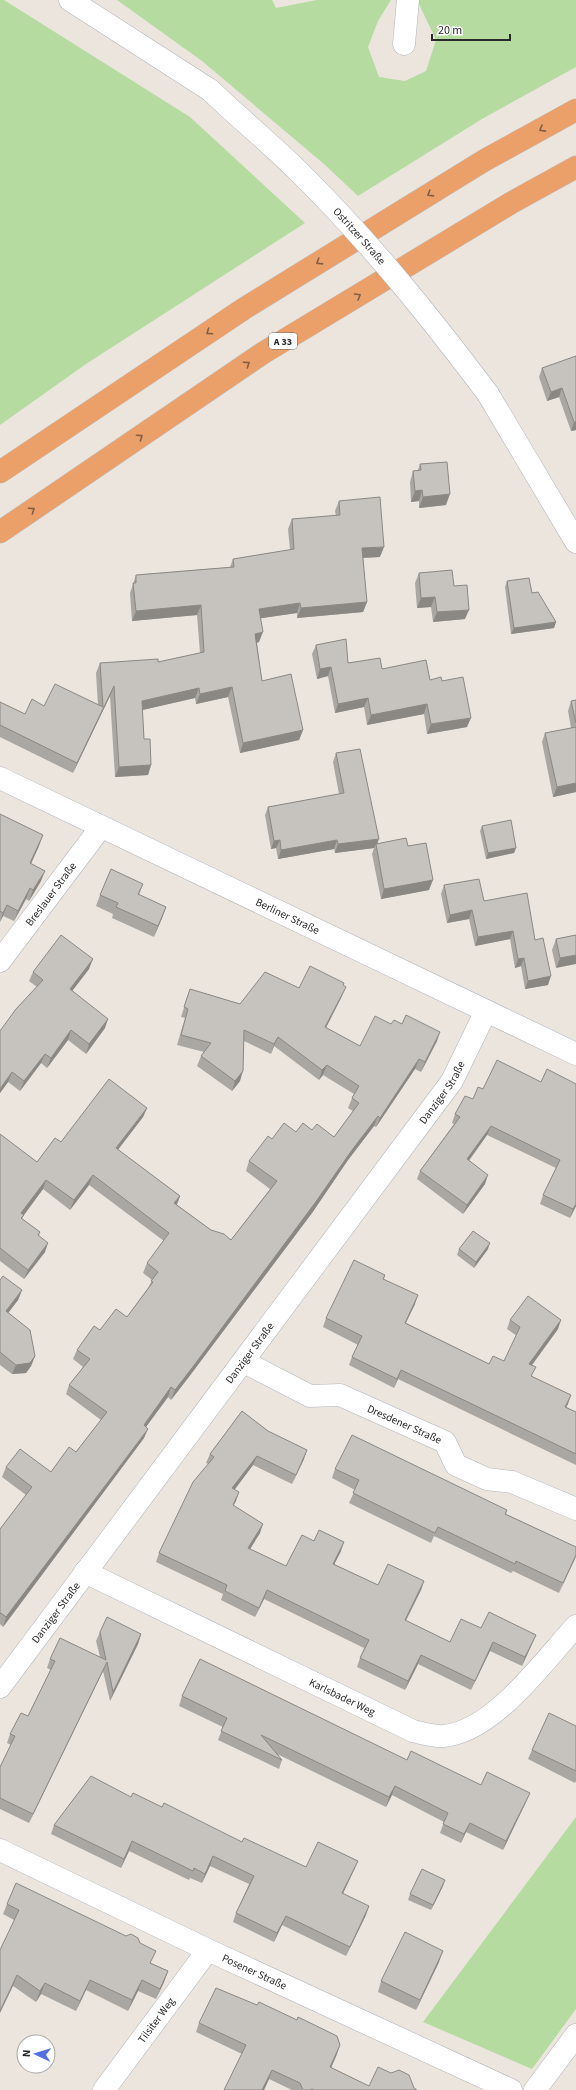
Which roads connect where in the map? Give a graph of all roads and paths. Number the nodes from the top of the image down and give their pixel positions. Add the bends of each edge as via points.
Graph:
1 (70, 0) edge
2 (408, 0) edge
3 (404, 44) dead end
4 (576, 110) edge
5 (576, 167) edge
6 (0, 472) edge
7 (0, 532) edge
8 (576, 542) edge
9 (0, 778) edge
10 (101, 827) junction
11 (0, 961) edge
12 (486, 1012) junction
13 (576, 1054) edge
14 (244, 1362) junction
15 (576, 1509) edge
16 (85, 1572) junction
17 (576, 1626) edge
18 (0, 1687) edge
19 (0, 1850) edge
20 (208, 1950) junction
21 (576, 2035) edge
22 (104, 2090) edge
23 (511, 2090) edge
24 (534, 2090) edge

1 - 8 street, Ostritzer Straße, bridge via 210,90 293,167 373,251 427,313 488,394
2 - 3 street
4 -> 6 highway via 485,160 244,308
7 -> 5 highway, A 33 via 264,353 511,203
9 - 10 street, Berliner Straße
10 - 11 street, Breslauer Straße
10 - 12 street, Berliner Straße
12 - 13 street, Berliner Straße
12 - 14 street, Danziger Straße via 452,1081
14 - 15 street, Dresdener Straße via 310,1396 340,1395 444,1442 456,1465 487,1479 512,1482
14 - 16 street, Danziger Straße
16 - 17 street, Karlsbader Weg via 413,1731 443,1736 473,1728 500,1710
16 - 18 street, Danziger Straße
19 - 20 street, Posener Straße
20 - 22 street, Tilsiter Weg
20 - 23 street, Posener Straße
21 - 24 street

